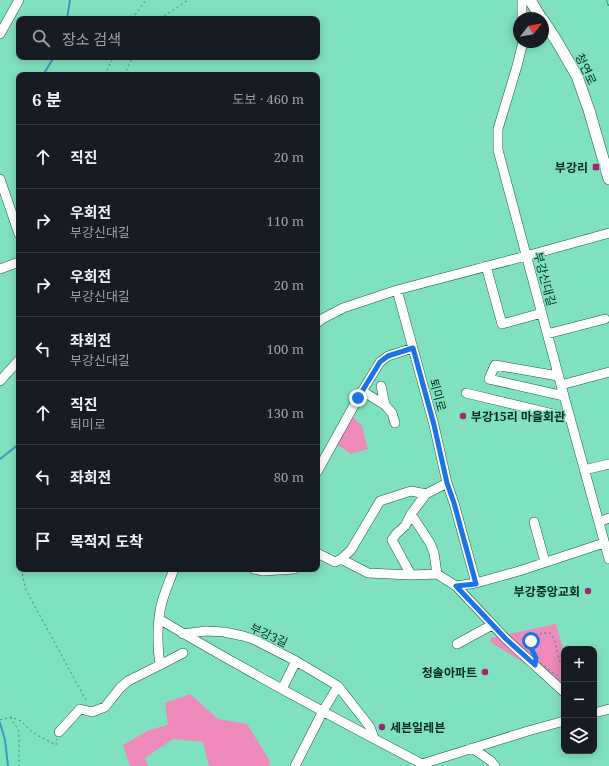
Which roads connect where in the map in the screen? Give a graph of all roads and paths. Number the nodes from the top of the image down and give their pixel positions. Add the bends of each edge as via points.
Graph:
1 (19, 0) edge
2 (146, 0) edge
3 (188, 0) edge
4 (522, 0) edge
5 (530, 0) edge
6 (522, 12) edge
7 (538, 12) edge
8 (134, 16) edge
9 (164, 16) edge
10 (549, 30) edge
11 (0, 34) edge
12 (522, 48) edge
13 (112, 60) edge
14 (132, 60) edge
15 (107, 72) edge
16 (126, 72) edge
17 (0, 179) edge
18 (609, 179) edge
19 (16, 225) edge
20 (609, 233) edge
21 (526, 256) junction
22 (16, 263) edge
23 (486, 266) junction
24 (0, 269) edge
25 (397, 290) junction
26 (542, 313) junction
27 (605, 319) dead end
28 (320, 321) edge
29 (547, 334) junction
30 (413, 348) junction
31 (16, 363) edge
32 (609, 372) edge
33 (558, 376) junction
34 (0, 381) edge
35 (381, 386) dead end
36 (561, 386) junction
37 (362, 391) junction
38 (466, 393) dead end
39 (564, 396) junction
40 (385, 405) junction
41 (570, 418) junction
42 (395, 423) dead end
43 (609, 464) edge
44 (320, 467) edge
45 (584, 470) junction
46 (447, 483) junction
47 (426, 494) junction
48 (411, 514) junction
49 (609, 518) edge
50 (534, 522) dead end
51 (598, 522) junction
52 (604, 543) junction
53 (320, 557) edge
54 (341, 559) junction
55 (609, 559) edge
56 (546, 562) junction
57 (22, 572) edge
58 (173, 572) edge
59 (437, 574) junction
60 (411, 575) junction
61 (476, 584) junction
62 (456, 586) junction
63 (159, 619) junction
64 (492, 625) junction
65 (183, 634) junction
66 (457, 644) dead end
67 (183, 653) dead end
68 (296, 661) junction
69 (160, 665) junction
70 (535, 665) junction
71 (338, 686) junction
72 (282, 689) junction
73 (561, 689) edge
74 (609, 709) edge
75 (323, 711) junction
76 (92, 712) junction
77 (597, 712) edge
78 (11, 717) junction
79 (0, 720) edge
80 (561, 722) edge
81 (59, 732) joint
82 (374, 738) junction
83 (472, 748) junction
84 (424, 765) edge
85 (19, 766) edge
86 (295, 766) edge
87 (494, 766) edge

1 - 11 street
2 - 8 path
3 - 9 path
4 - 6 street
5 - 7 main road, 청연로
10 - 18 main road, 청연로 via 577,76
12 - 21 street, 부강신대길 via 498,129 498,150
13 - 15 path
14 - 16 path
17 - 19 street
20 - 21 street
21 - 23 street
21 - 26 street, 부강신대길
22 - 24 street
23 - 25 street
23 - 26 street via 502,324
25 - 28 street via 343,308
25 - 30 street, 퇴미로
26 - 29 street, 부강신대길
27 - 29 street
29 - 33 street, 부강신대길
30 - 37 street via 388,356 380,362
30 - 46 street, 퇴미로
31 - 34 street
32 - 36 street
33 - 36 street, 부강신대길
33 - 39 street via 495,365 489,379
35 - 40 street
36 - 39 street, 부강신대길
37 - 40 street
37 - 44 street
38 - 41 street
39 - 41 street, 부강신대길
40 - 42 street via 392,413
41 - 45 street, 부강신대길
43 - 45 street
45 - 51 street, 부강신대길
46 - 47 street
46 - 61 street
47 - 48 street
47 - 54 street via 412,491 380,500 351,550
48 - 59 street via 430,543
48 - 60 street via 405,526 392,540
49 - 51 street
50 - 56 street
51 - 52 street, 부강신대길
52 - 55 street, 부강신대길
52 - 56 street
53 - 54 street via 335,562
54 - 60 street via 368,574
56 - 61 street
57 - 76 path via 26,590
58 - 63 street
59 - 60 street
59 - 62 street
61 - 62 street
62 - 64 street
63 - 65 street
63 - 69 street
64 - 66 street
64 - 70 street
65 - 68 street, 부강3길 via 206,631 243,636
65 - 72 street
67 - 69 street
68 - 71 street, 부강3길
68 - 72 street
69 - 76 street via 128,681 105,707
70 - 70 path via 540,663 557,676 564,674 556,642 550,632 536,635 531,641 536,658
70 - 73 street
71 - 75 street
71 - 82 street, 부강3길 via 370,727
72 - 75 street
74 - 77 street
75 - 82 street
75 - 86 street
76 - 81 street via 80,709
78 - 79 path
78 - 81 path via 21,721 37,735 56,744
78 - 85 path via 19,732
80 - 83 street
82 - 84 street
83 - 84 street
83 - 87 street

